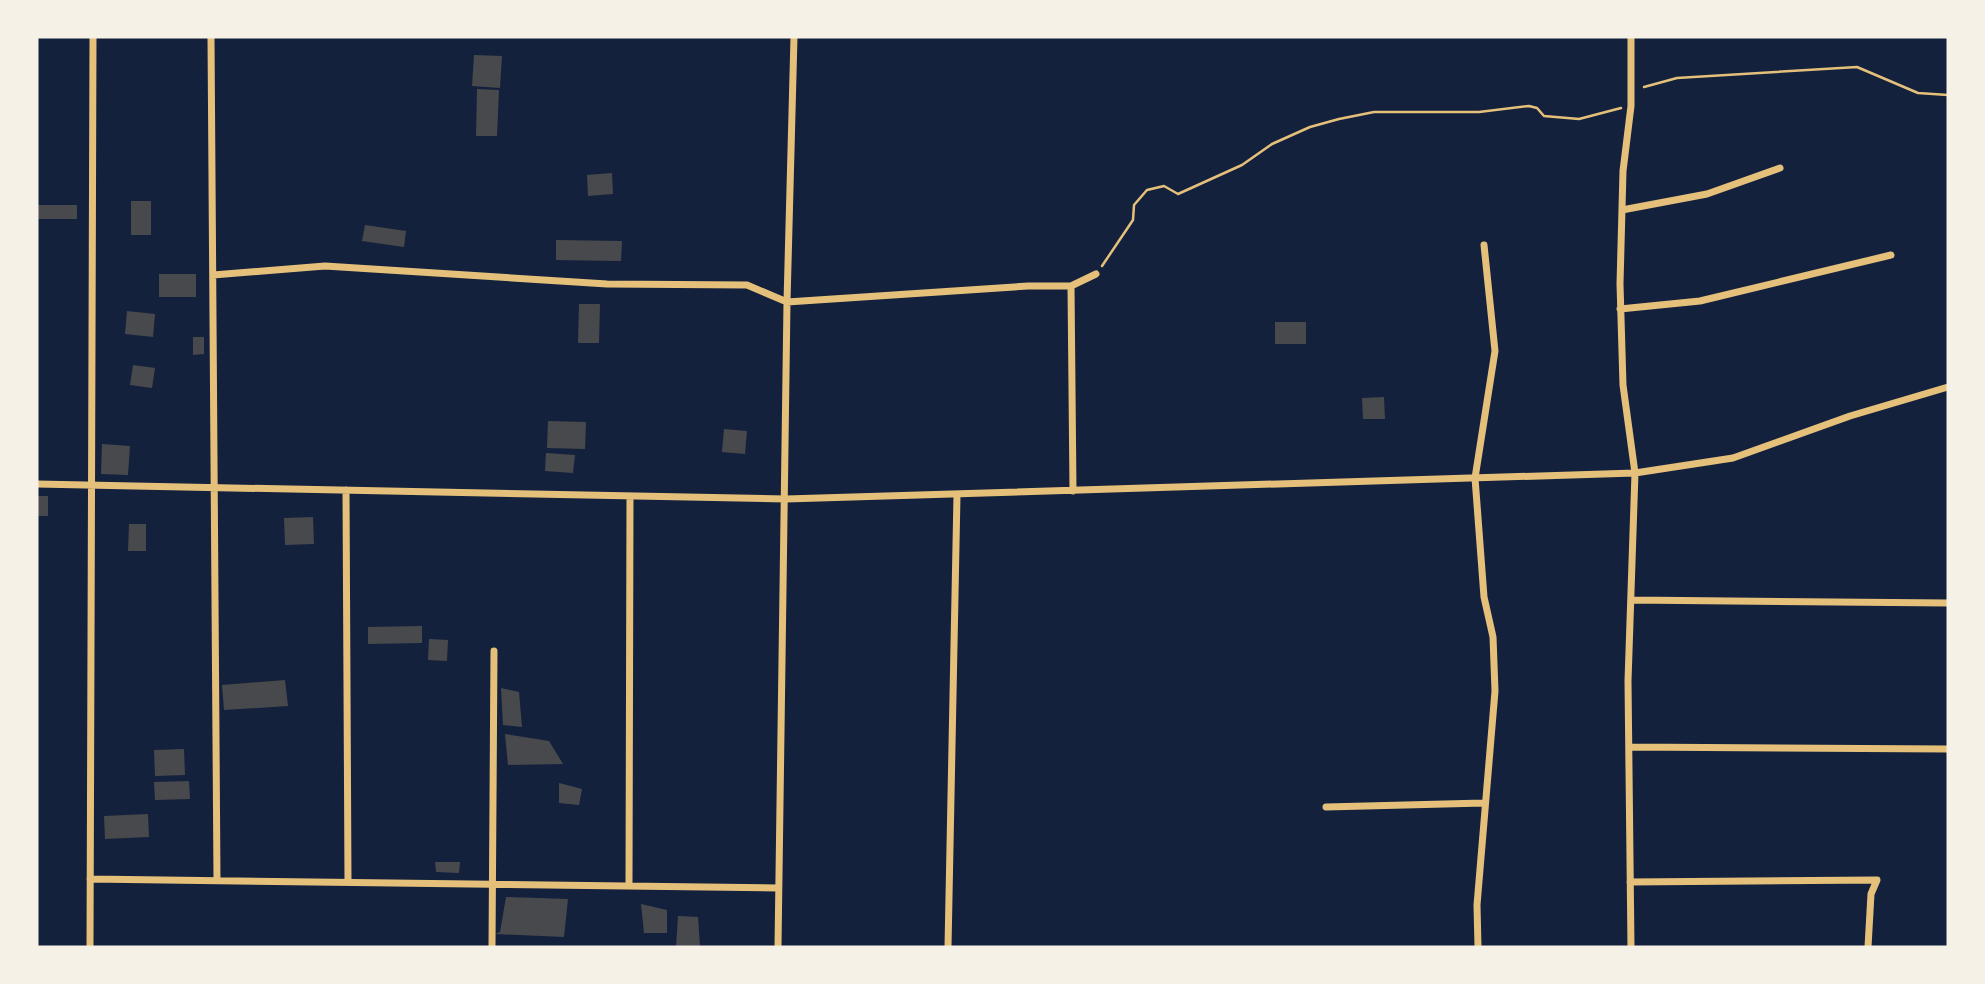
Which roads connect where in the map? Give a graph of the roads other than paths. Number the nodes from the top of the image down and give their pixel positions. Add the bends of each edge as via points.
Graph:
1 (93, 37) edge
2 (211, 37) edge
3 (794, 37) edge
4 (1631, 37) edge
5 (1780, 168) dead end
6 (1622, 210) junction
7 (1484, 245) dead end
8 (1891, 255) dead end
9 (1096, 274) road end
10 (213, 275) junction
11 (1071, 286) junction
12 (787, 302) junction
13 (1620, 309) junction
14 (1948, 387) edge
15 (1635, 473) junction
16 (1475, 478) junction
17 (37, 484) edge
18 (91, 485) junction
19 (214, 488) junction
20 (346, 490) junction
21 (1073, 491) junction
22 (957, 495) junction
23 (629, 496) junction
24 (786, 499) junction
25 (1631, 600) junction
26 (1948, 603) edge
27 (494, 652) dead end
28 (1629, 747) junction
29 (1948, 749) edge
30 (1484, 803) junction
31 (1326, 807) dead end
32 (89, 879) junction
33 (217, 880) junction
34 (348, 882) junction
35 (1630, 882) junction
36 (493, 884) junction
37 (629, 886) junction
38 (778, 888) junction
39 (90, 947) edge
40 (492, 947) edge
41 (778, 947) edge
42 (948, 947) edge
43 (1478, 947) edge
44 (1631, 947) edge
45 (1868, 947) edge

1 - 18 street
2 - 10 street
3 - 12 street
4 - 6 street via 1631,106
5 - 6 street via 1707,194
6 - 13 street
7 - 16 street via 1495,351
8 - 13 street via 1700,301
9 - 11 street
10 - 12 street via 325,266 607,284 747,285
10 - 19 street
11 - 12 street
11 - 21 street
12 - 24 street
13 - 15 street via 1623,385
14 - 15 street via 1733,458
15 - 16 street
15 - 25 street
16 - 21 street
16 - 30 street via 1484,597 1493,637 1494,691
17 - 18 street
18 - 19 street
18 - 32 street
19 - 20 street
19 - 33 street
20 - 23 street
20 - 34 street
21 - 22 street
22 - 24 street
22 - 42 street
23 - 24 street
23 - 37 street
24 - 38 street
25 - 26 street
25 - 28 street
27 - 36 street
28 - 29 street
28 - 35 street
30 - 31 street
30 - 43 street
32 - 33 street
32 - 39 street
33 - 34 street
34 - 36 street
35 - 44 street
35 - 45 street via 1877,880 1871,894
36 - 37 street
36 - 40 street
37 - 38 street
38 - 41 street

